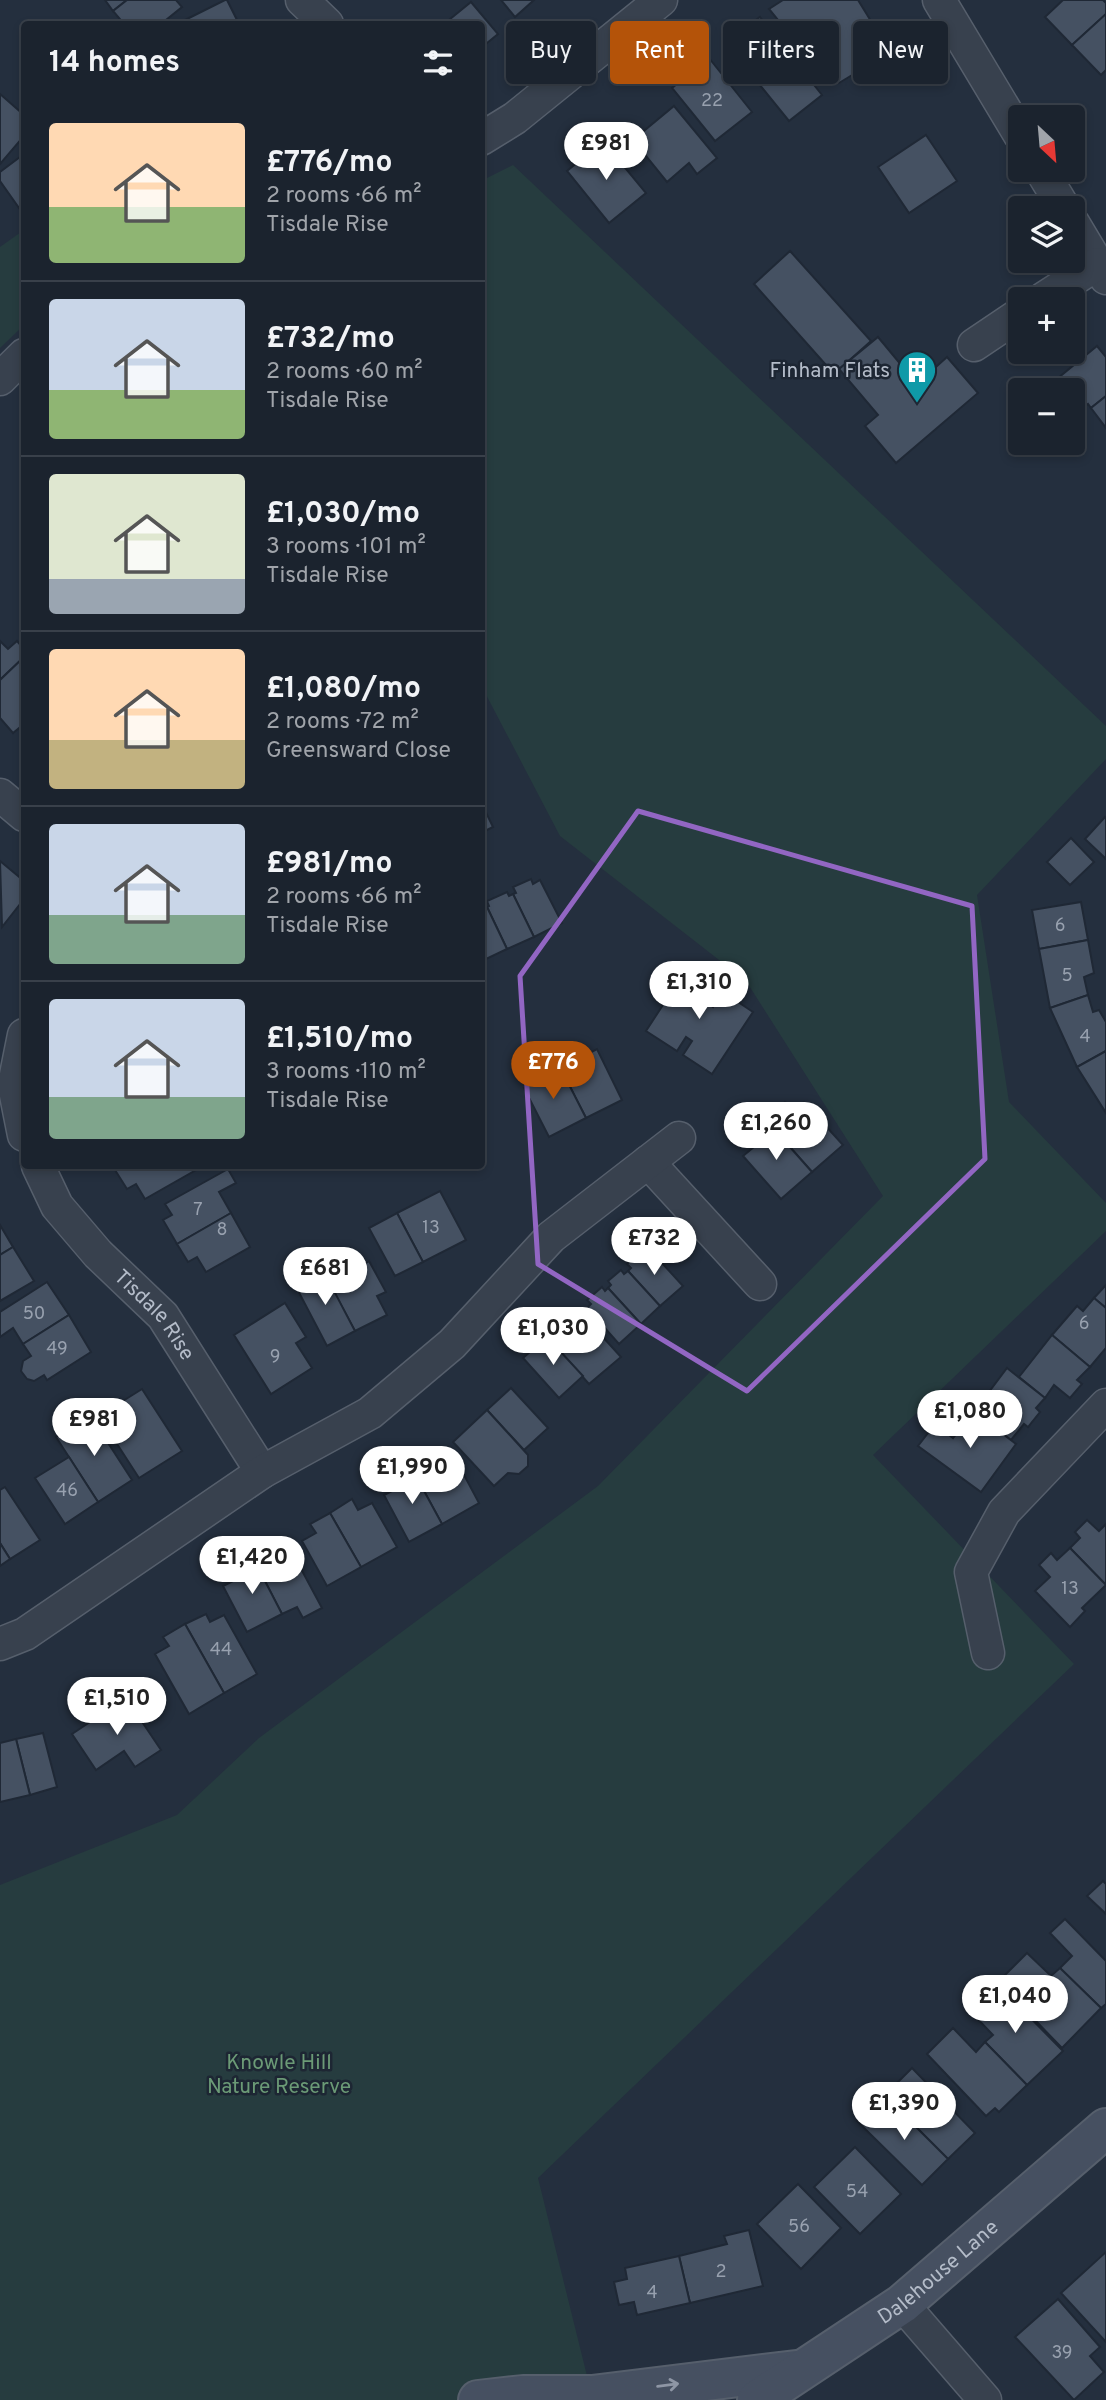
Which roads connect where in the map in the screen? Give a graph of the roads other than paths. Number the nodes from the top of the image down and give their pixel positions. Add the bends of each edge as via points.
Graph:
1 (302, 0) edge
2 (661, 0) edge
3 (939, 0) edge
4 (324, 21) edge
5 (1008, 115) edge
6 (485, 137) edge
7 (1085, 243) edge
8 (1102, 271) edge
9 (1068, 287) edge
10 (1008, 322) edge
11 (974, 345) dead end
12 (21, 358) edge
13 (0, 379) edge
14 (0, 795) edge
15 (21, 812) edge
16 (21, 1050) edge
17 (21, 1120) edge
18 (679, 1138) dead end
19 (648, 1162) junction
20 (39, 1169) edge
21 (760, 1284) dead end
22 (1106, 1405) edge
23 (262, 1472) junction
24 (12, 1639) edge
25 (988, 1653) dead end
26 (1106, 2128) edge
27 (901, 2304) junction
28 (800, 2369) junction
29 (478, 2400) edge
30 (757, 2400) edge
31 (985, 2400) edge

1 - 4 street
2 - 6 street via 515,118
3 - 5 street
7 - 8 street
8 - 9 street
10 - 11 street
12 - 13 street
14 - 15 street
16 - 17 street via 14,1085
18 - 19 street
19 - 21 street
19 - 23 street via 551,1237 452,1344 370,1413
20 - 23 street, Tisdale Rise via 57,1206 163,1316
22 - 25 street via 1004,1513 971,1572
23 - 24 street
26 - 27 street, Dalehouse Lane
27 - 28 street, Dalehouse Lane
27 - 31 street
29 -> 28 street via 592,2395
28 - 30 street, Dalehouse Lane

